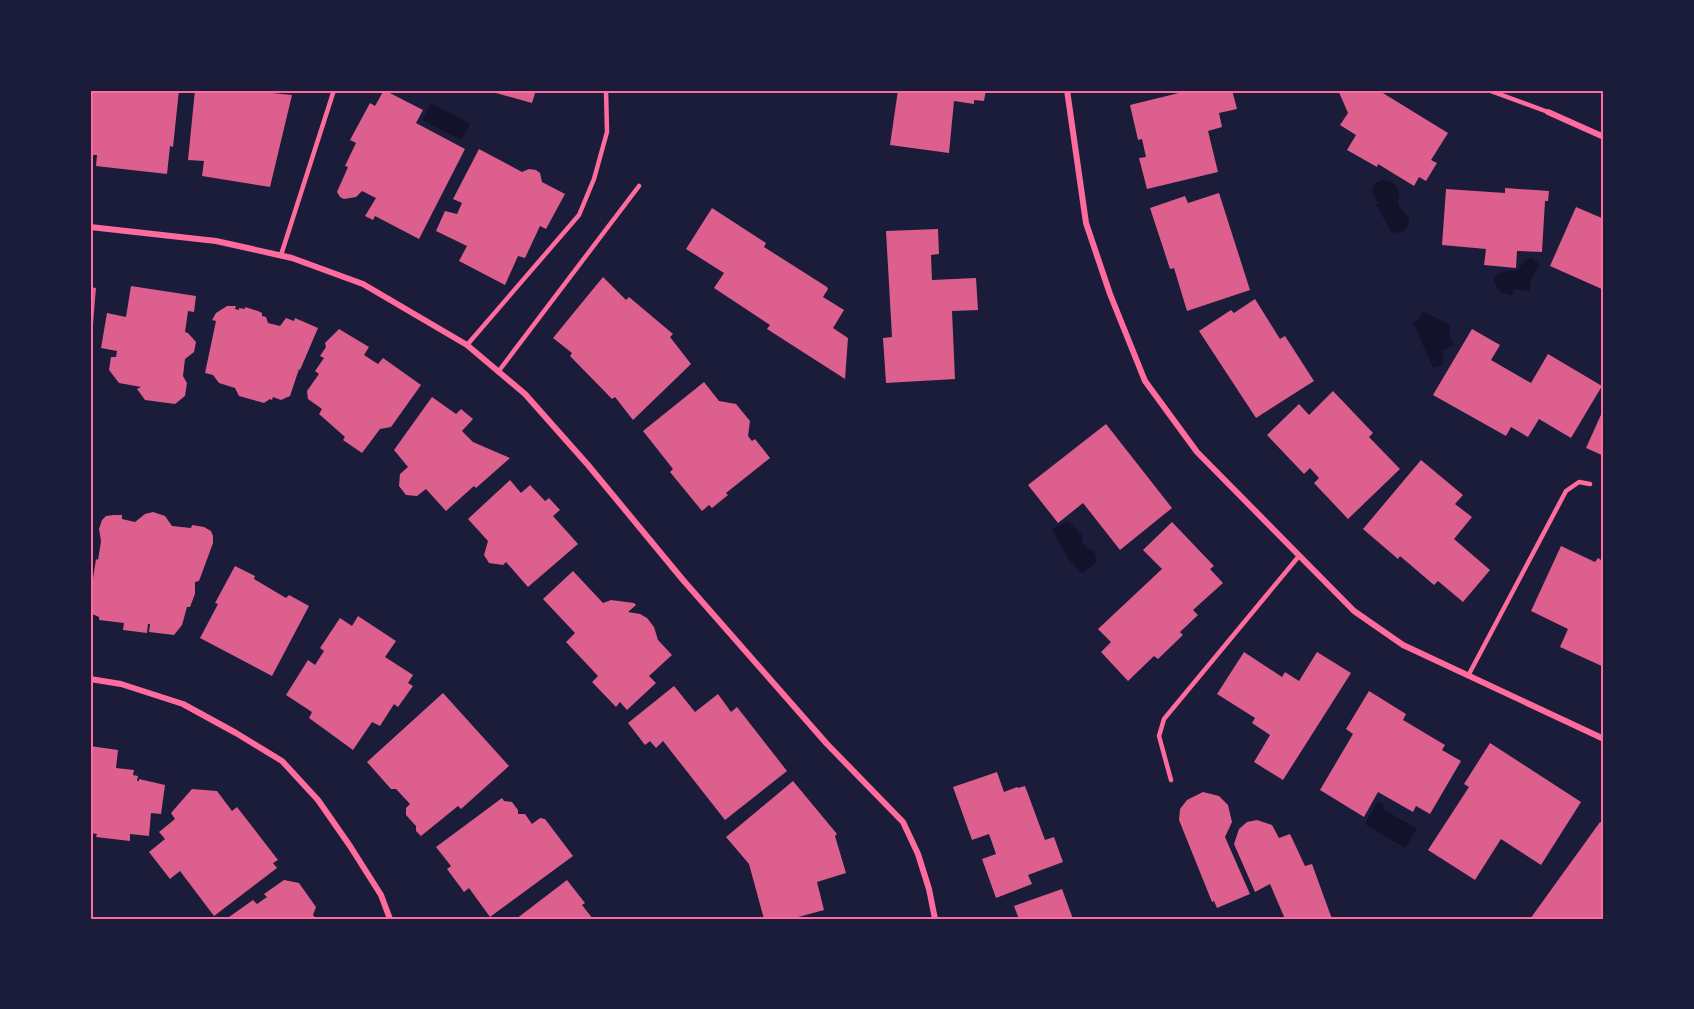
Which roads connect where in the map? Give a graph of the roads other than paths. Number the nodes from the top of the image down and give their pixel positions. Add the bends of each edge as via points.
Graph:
1 (334, 90) edge
2 (606, 90) edge
3 (1066, 90) edge
4 (1488, 90) edge
5 (1548, 112) joint
6 (1604, 137) edge
7 (639, 186) dead end
8 (90, 227) edge
9 (281, 255) junction
10 (467, 345) junction
11 (498, 372) junction
12 (1590, 484) dead end
13 (1299, 556) junction
14 (1468, 676) junction
15 (90, 679) edge
16 (1604, 739) edge
17 (1171, 780) dead end
18 (390, 919) edge
19 (935, 919) edge

1 - 9 lane
2 - 10 lane via 607,132 579,215
3 - 13 street via 1086,223 1145,381 1197,452
4 - 5 lane
5 - 6 street
7 - 11 lane
8 - 9 street via 216,241
9 - 10 street via 363,284
10 - 11 street
11 - 19 street via 525,394 804,718 903,822 918,855
12 - 14 lane via 1579,482 1566,491
13 - 14 street via 1354,611 1403,645
13 - 17 lane via 1164,719 1159,736
14 - 16 street
15 - 18 street via 121,684 183,704 282,761 318,800 350,846 381,895

